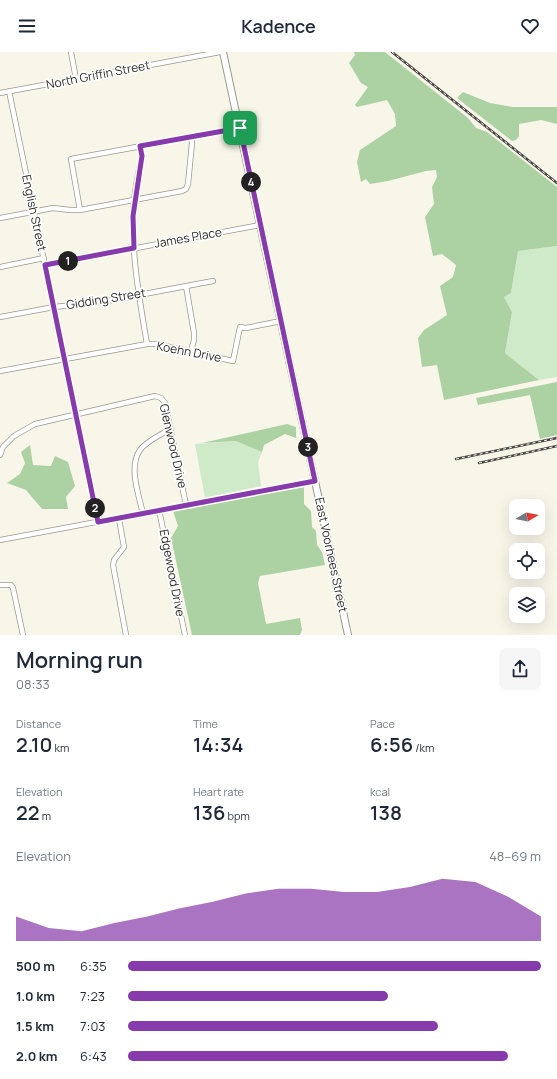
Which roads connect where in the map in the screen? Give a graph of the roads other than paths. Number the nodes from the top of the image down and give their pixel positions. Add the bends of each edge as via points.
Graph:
1 (71, 52) edge
2 (220, 52) edge
3 (223, 52) edge
4 (76, 79) junction
5 (9, 91) junction
6 (0, 93) edge
7 (240, 128) junction
8 (191, 136) junction
9 (140, 146) junction
10 (134, 200) junction
11 (80, 210) junction
12 (34, 211) junction
13 (0, 218) edge
14 (260, 225) junction
15 (134, 248) junction
16 (44, 258) junction
17 (45, 265) junction
18 (0, 267) edge
19 (213, 281) dead end
20 (186, 286) junction
21 (139, 294) junction
22 (54, 307) junction
23 (0, 317) edge
24 (280, 321) junction
25 (147, 344) junction
26 (191, 351) junction
27 (65, 360) junction
28 (0, 371) edge
29 (76, 414) junction
30 (170, 429) junction
31 (0, 455) edge
32 (315, 481) junction
33 (186, 505) junction
34 (159, 510) junction
35 (143, 514) junction
36 (119, 518) junction
37 (98, 522) junction
38 (0, 540) edge
39 (0, 586) edge
40 (23, 635) edge
41 (126, 635) edge
42 (184, 635) edge
43 (348, 635) edge

1 - 4 street
2 - 4 street, North Griffin Street
3 - 7 main road, East Voorhees Street
4 - 5 street, North Griffin Street
5 - 6 street, North Griffin Street
5 - 12 street, English Street
7 - 8 street
7 - 14 main road, East Voorhees Street
8 - 9 street
8 - 10 street via 186,189
9 - 10 street via 142,156
9 - 11 street via 71,159
10 - 11 street
10 - 15 street
11 - 12 street via 53,208
12 - 13 street
12 - 16 street, English Street
14 - 15 street, James Place
14 - 24 main road, East Voorhees Street
15 - 17 street, James Place
15 - 21 street
16 - 17 street, English Street
16 - 18 street
17 - 22 street, English Street
19 - 20 street, Gidding Street
20 - 21 street, Gidding Street
20 - 26 street via 194,333
21 - 22 street, Gidding Street via 102,302
21 - 25 street
22 - 23 street, Gidding Street
22 - 27 street, English Street
24 - 26 street, Koehn Drive via 240,327 233,361
24 - 32 main road, East Voorhees Street
25 - 26 street, Koehn Drive
25 - 27 street, Koehn Drive
27 - 28 street, Koehn Drive
27 - 29 street, English Street
29 - 30 street, Glenwood Drive via 155,396 165,403
29 - 31 street, Glenwood Drive via 50,419 24,429 3,447
29 - 37 street, English Street
30 - 33 street, Glenwood Drive
30 - 35 street via 140,450 135,460 134,471
32 - 33 street
32 - 43 main road, East Voorhees Street
33 - 34 street
34 - 35 street
34 - 42 street, Edgewood Drive
35 - 36 street
36 - 37 street
36 - 41 street via 124,547 113,565
37 - 38 street
39 - 40 street via 11,585 14,588

